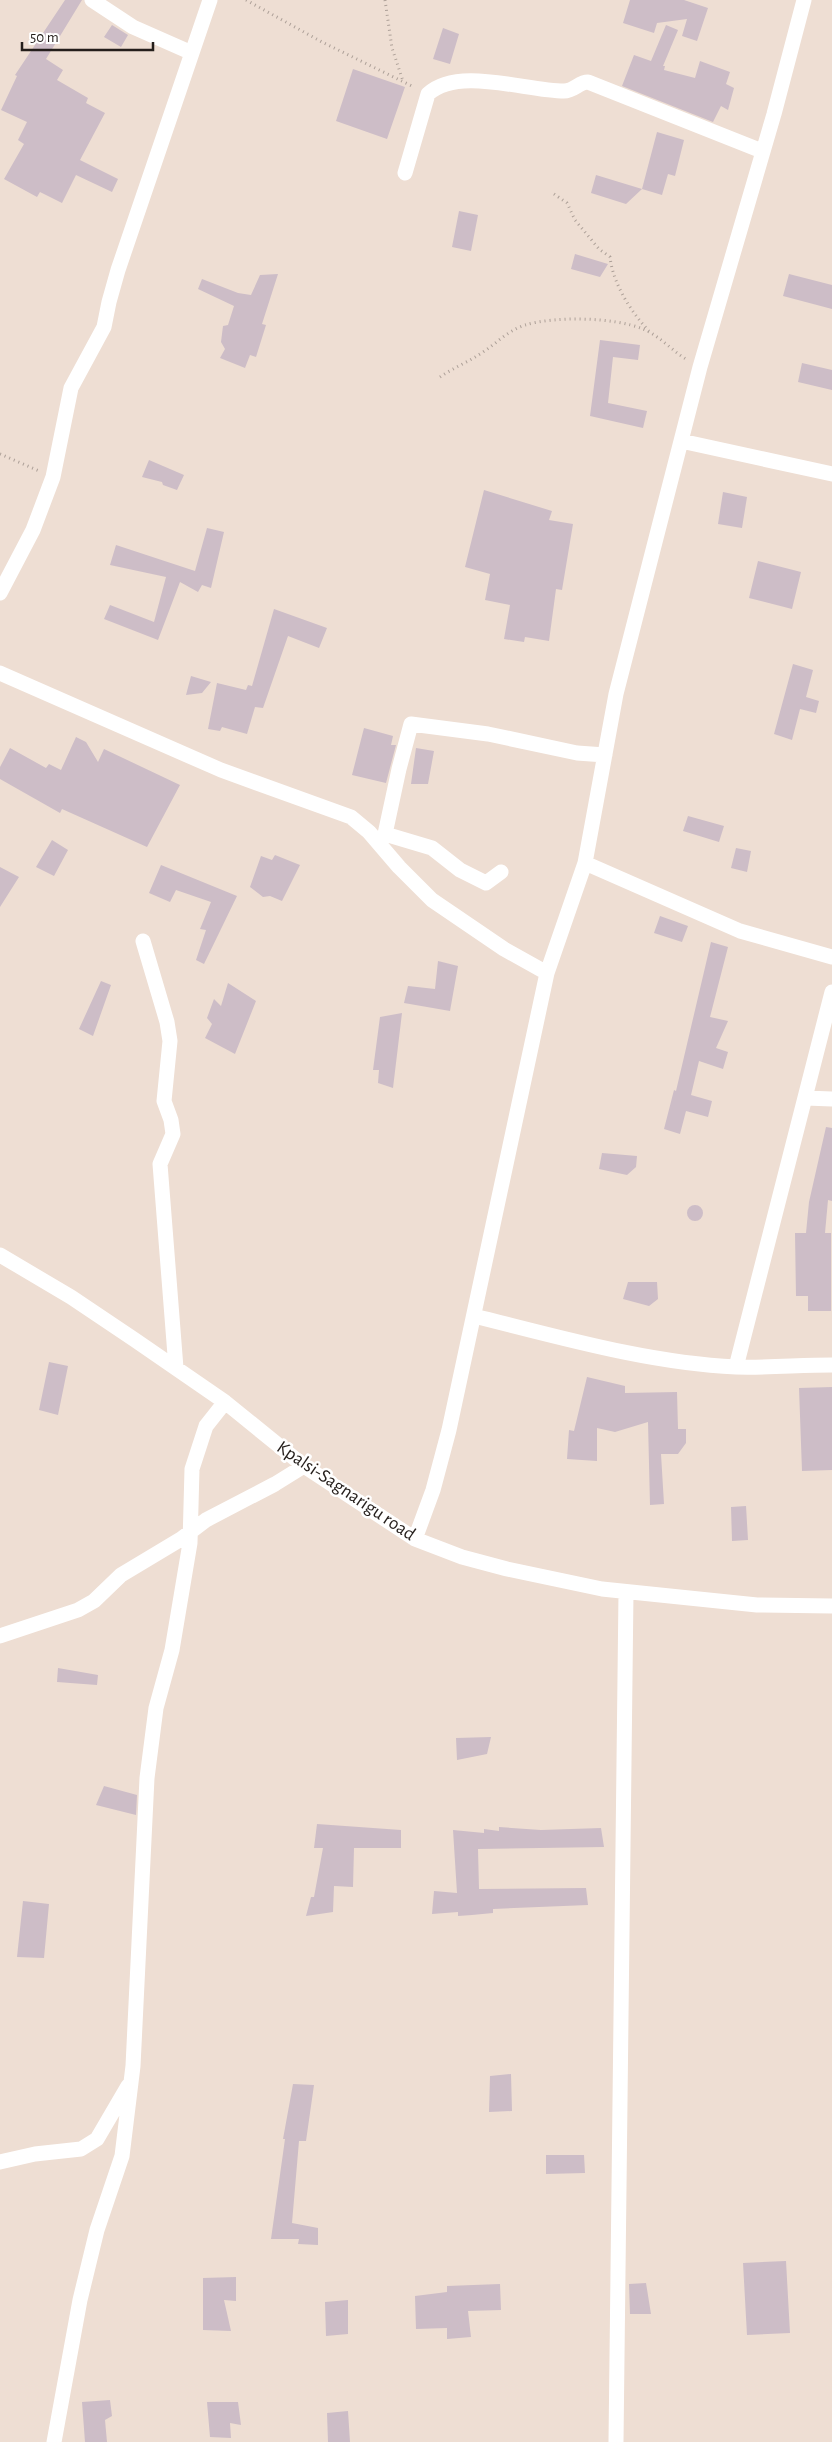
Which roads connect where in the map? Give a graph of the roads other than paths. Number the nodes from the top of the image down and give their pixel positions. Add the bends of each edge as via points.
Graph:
1 (92, 0) edge
2 (210, 0) edge
3 (804, 0) edge
4 (192, 53) junction
5 (762, 151) junction
6 (405, 173) dead end
7 (681, 441) junction
8 (832, 474) edge
9 (0, 593) edge
10 (0, 672) edge
11 (605, 755) junction
12 (585, 863) junction
13 (501, 872) dead end
14 (143, 941) dead end
15 (832, 958) edge
16 (547, 973) junction
17 (832, 992) edge
18 (806, 1098) junction
19 (832, 1099) edge
20 (0, 1255) edge
21 (474, 1316) junction
22 (832, 1365) edge
23 (736, 1367) junction
24 (176, 1368) junction
25 (225, 1402) junction
26 (304, 1466) junction
27 (192, 1530) junction
28 (414, 1539) junction
29 (626, 1592) junction
30 (832, 1606) edge
31 (0, 1636) edge
32 (131, 2081) junction
33 (0, 2162) edge
34 (54, 2442) edge
35 (616, 2442) edge

1 - 4 street via 133,27
2 - 4 street
3 - 5 street
4 - 9 street via 118,270 104,327 71,388 54,477 33,530
5 - 6 street via 588,82 564,91 461,81 443,84 428,94
5 - 7 street
7 - 8 street
7 - 11 street via 616,694
10 - 16 street via 221,770 351,817 432,900 504,949
11 - 12 street
11 - 13 street via 411,724 385,834 432,848 460,870 486,883
12 - 15 street via 740,931
12 - 16 street
14 - 24 street via 170,1041 164,1101 172,1134 160,1164
16 - 21 street
17 - 18 street
18 - 19 street
18 - 23 street
20 - 24 street, Kpalsi-Sagnarigu road via 71,1297
21 - 23 street via 581,1343
21 - 28 street via 433,1490
22 - 23 street
24 - 25 street, Kpalsi-Sagnarigu road
25 - 26 street, Kpalsi-Sagnarigu road
25 - 27 street via 206,1426 195,1456 191,1479
26 - 27 street
26 - 28 street, Kpalsi-Sagnarigu road
27 - 31 street via 121,1575 94,1602
27 - 32 street via 172,1650 156,1708 147,1778
28 - 29 street, Kpalsi-Sagnarigu road via 507,1569
29 - 30 street, Kpalsi-Sagnarigu road via 757,1605
29 - 35 street
32 - 33 street via 97,2139 80,2150 35,2154
32 - 34 street via 122,2156 80,2300

